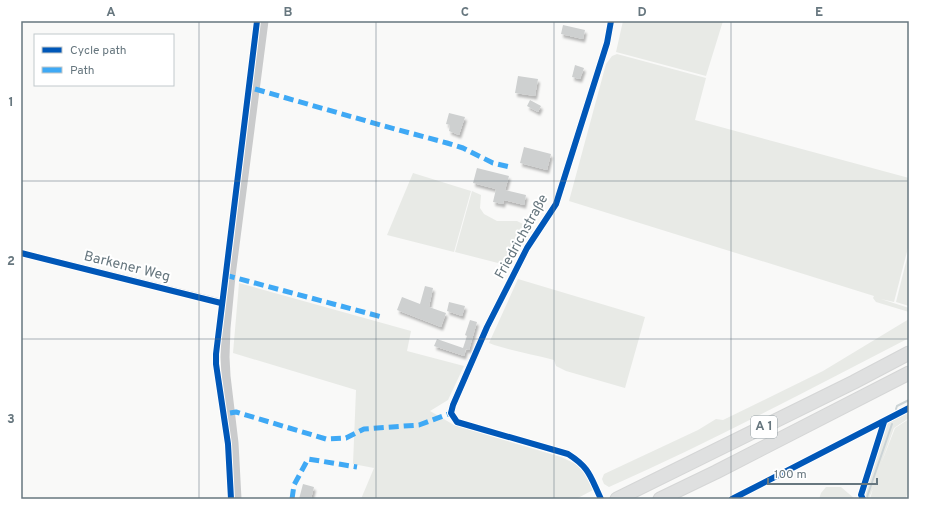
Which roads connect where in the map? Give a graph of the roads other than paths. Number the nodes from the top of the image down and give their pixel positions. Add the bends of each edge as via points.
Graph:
1 (264, 21) edge
2 (612, 21) edge
3 (21, 253) edge
4 (228, 304) junction
5 (909, 353) edge
6 (909, 373) edge
7 (451, 413) dead end
8 (238, 499) edge
9 (617, 499) edge
10 (660, 499) edge

1 - 4 street
2 - 7 street, Friedrichstraße via 556,204 527,248 487,327
3 - 4 street, Barkener Weg
4 - 8 street via 225,357
5 - 9 highway, A 1
6 - 10 highway, A 1

